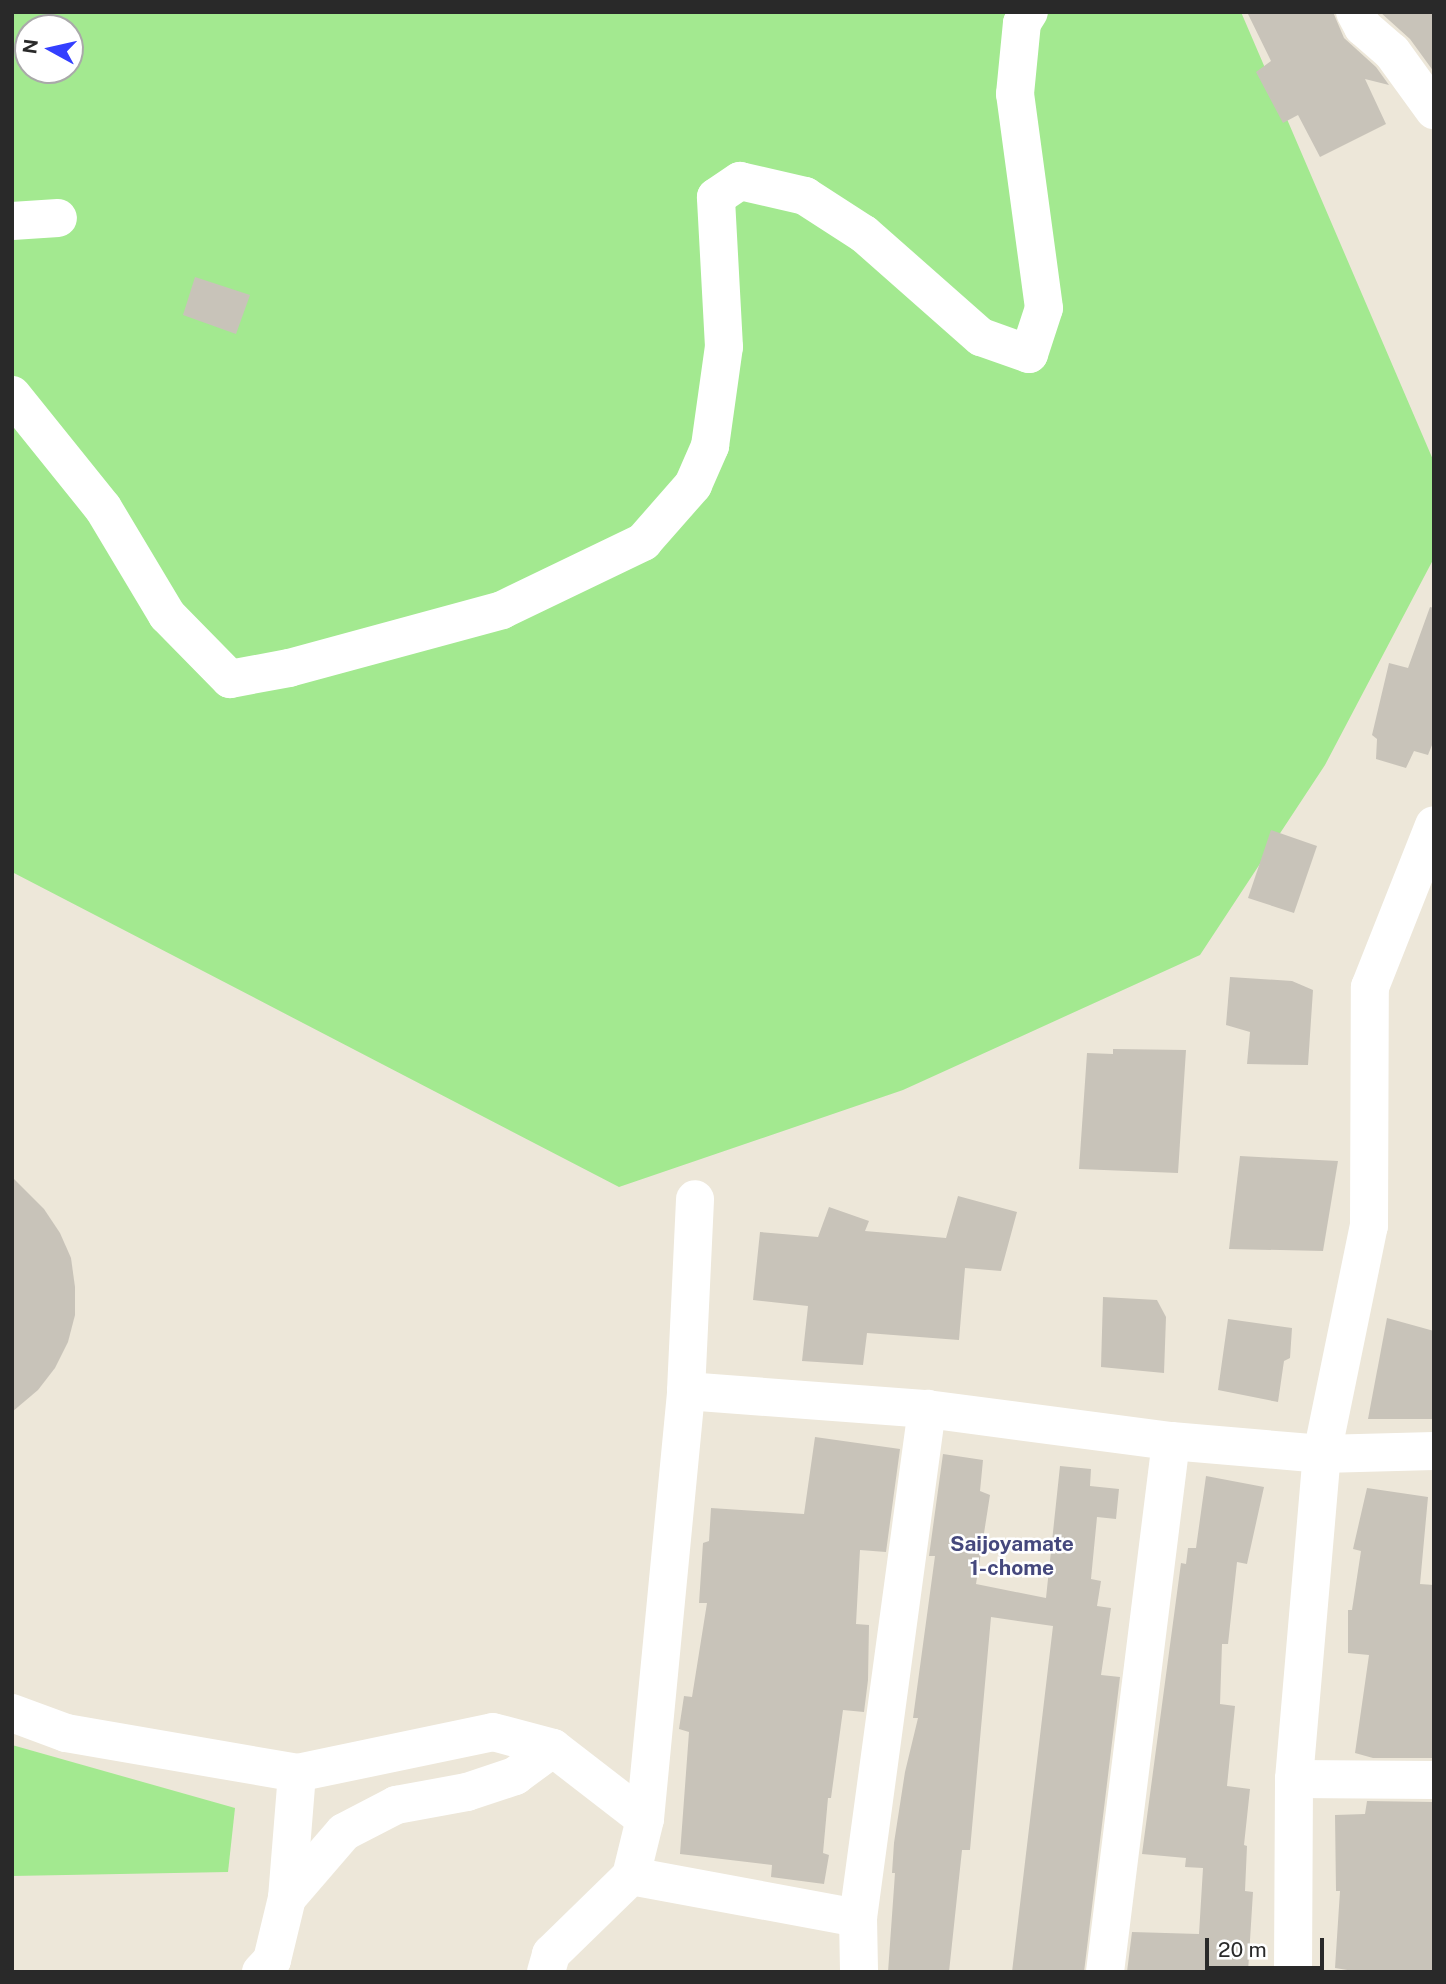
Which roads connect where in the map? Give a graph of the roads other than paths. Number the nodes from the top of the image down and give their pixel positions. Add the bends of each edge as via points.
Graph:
1 (1029, 12) edge
2 (1355, 12) edge
3 (1434, 110) edge
4 (58, 218) dead end
5 (12, 221) edge
6 (12, 395) edge
7 (1433, 832) edge
8 (695, 1199) dead end
9 (686, 1391) junction
10 (927, 1409) junction
11 (1171, 1441) junction
12 (1434, 1451) edge
13 (1322, 1454) junction
14 (12, 1713) edge
15 (553, 1748) junction
16 (297, 1773) junction
17 (1294, 1779) junction
18 (1434, 1780) edge
19 (645, 1819) junction
20 (631, 1876) junction
21 (287, 1898) junction
22 (858, 1918) junction
23 (261, 1972) edge
24 (546, 1972) edge
25 (859, 1972) edge
26 (1104, 1972) edge
27 (1293, 1972) edge

1 - 6 street via 1022,23 1015,94 1044,308 1029,354 981,337 864,234 805,196 740,181 716,197 724,346 710,446 693,485 643,542 502,610 289,668 230,679 167,615 103,508
2 - 3 street via 1363,27 1392,52
4 - 5 street
7 - 13 street via 1370,987 1369,1226
8 - 9 street
9 - 10 street
9 - 19 street
10 - 11 street
10 - 22 street
11 - 13 street
11 - 26 street
12 - 13 street
13 - 17 street
14 - 16 street via 66,1732
15 - 16 street via 493,1732
15 - 19 street
15 - 21 street via 515,1776 467,1792 396,1805 344,1832
16 - 21 street
17 - 18 street
17 - 27 street
19 - 20 street
20 - 22 street
20 - 24 street via 551,1954
21 - 23 street via 272,1960
22 - 25 street

